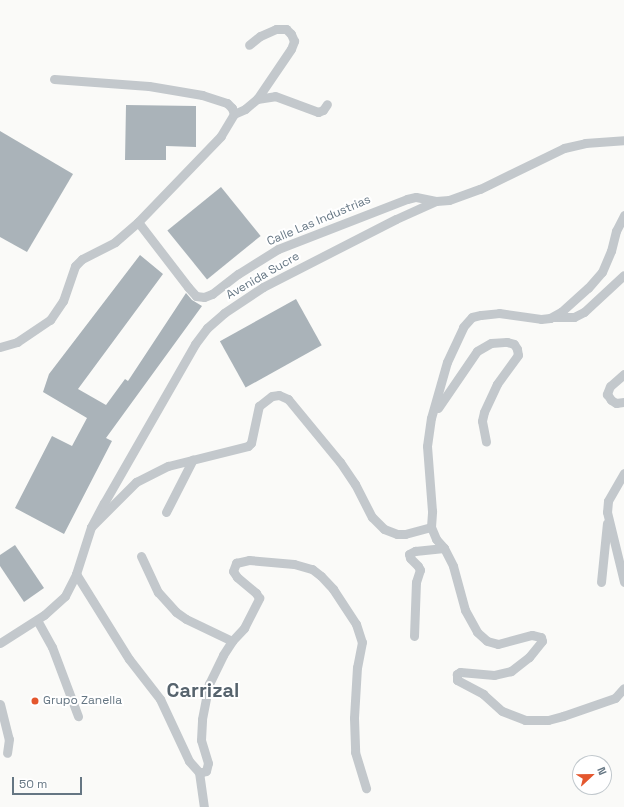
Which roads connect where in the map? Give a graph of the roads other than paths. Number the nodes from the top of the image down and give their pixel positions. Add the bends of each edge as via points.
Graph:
1 (249, 45) dead end
2 (54, 80) dead end
3 (257, 99) junction
4 (327, 104) dead end
5 (234, 114) junction
6 (624, 140) edge
7 (436, 201) junction
8 (624, 215) edge
9 (138, 222) junction
10 (624, 275) edge
11 (550, 318) junction
12 (0, 347) edge
13 (624, 374) edge
14 (624, 402) edge
15 (431, 418) junction
16 (486, 442) dead end
17 (193, 459) junction
18 (624, 473) edge
19 (166, 512) dead end
20 (608, 518) junction
21 (91, 527) junction
22 (430, 527) junction
23 (444, 548) junction
24 (141, 556) dead end
25 (76, 574) junction
26 (600, 582) dead end
27 (624, 582) edge
28 (36, 620) junction
29 (414, 636) dead end
30 (232, 641) junction
31 (0, 643) edge
32 (622, 695) edge
33 (0, 704) edge
34 (78, 716) dead end
35 (7, 753) dead end
36 (199, 772) junction
37 (366, 788) dead end
38 (204, 807) edge

1 - 3 street via 260,36 276,29 286,29 294,41
2 - 5 street via 149,86 202,95 227,103
3 - 4 street via 275,96 318,112
3 - 5 street via 245,110
5 - 9 street via 221,136
6 - 7 street, Avenida Sucre via 585,143 564,148 480,189 449,200
7 - 9 street, Calle Las Industrias via 416,197 407,199 278,249 204,297 196,296 188,287
7 - 21 street, Avenida Sucre via 263,287 224,313 207,328 195,344
8 - 11 street via 602,272 571,305
9 - 12 street via 115,242 82,259 75,266 63,301 50,320 17,342
10 - 11 street via 584,312 574,317
11 - 15 street via 530,318 499,312 472,317 463,327 447,362
13 - 14 street via 610,386 607,394 616,403
15 - 16 street via 477,351 490,343 514,344 518,355 497,384 484,412 482,421
15 - 22 street via 427,446 432,511
17 - 19 street
17 - 21 street via 168,466 136,482
17 - 22 street via 219,455 248,446 251,443 260,406 272,396 279,395 288,399 340,462 372,516 384,529 405,534
18 - 20 street via 608,500
20 - 26 street
20 - 27 street
21 - 25 street, Avenida Sucre
22 - 23 street
23 - 29 street via 409,554 420,570 416,582
23 - 32 street via 453,566 465,610 477,632 487,641 498,644 532,635 541,637 542,641 529,657 511,670 494,675 460,672 457,674 457,680 483,694 502,711 525,720 548,720
24 - 30 street via 166,603 186,619
25 - 28 street, Avenida Sucre via 65,596
25 - 36 street via 126,654 160,699 188,761
28 - 31 street, Avenida Sucre
28 - 34 street via 52,647
30 - 36 street via 209,684 204,700 202,740 208,763 206,771
30 - 37 street via 244,628 259,598 233,571 236,564 249,560 294,564 312,569 334,589 356,624 362,642 357,667 354,718 355,752
33 - 35 street via 9,739
36 - 38 street

